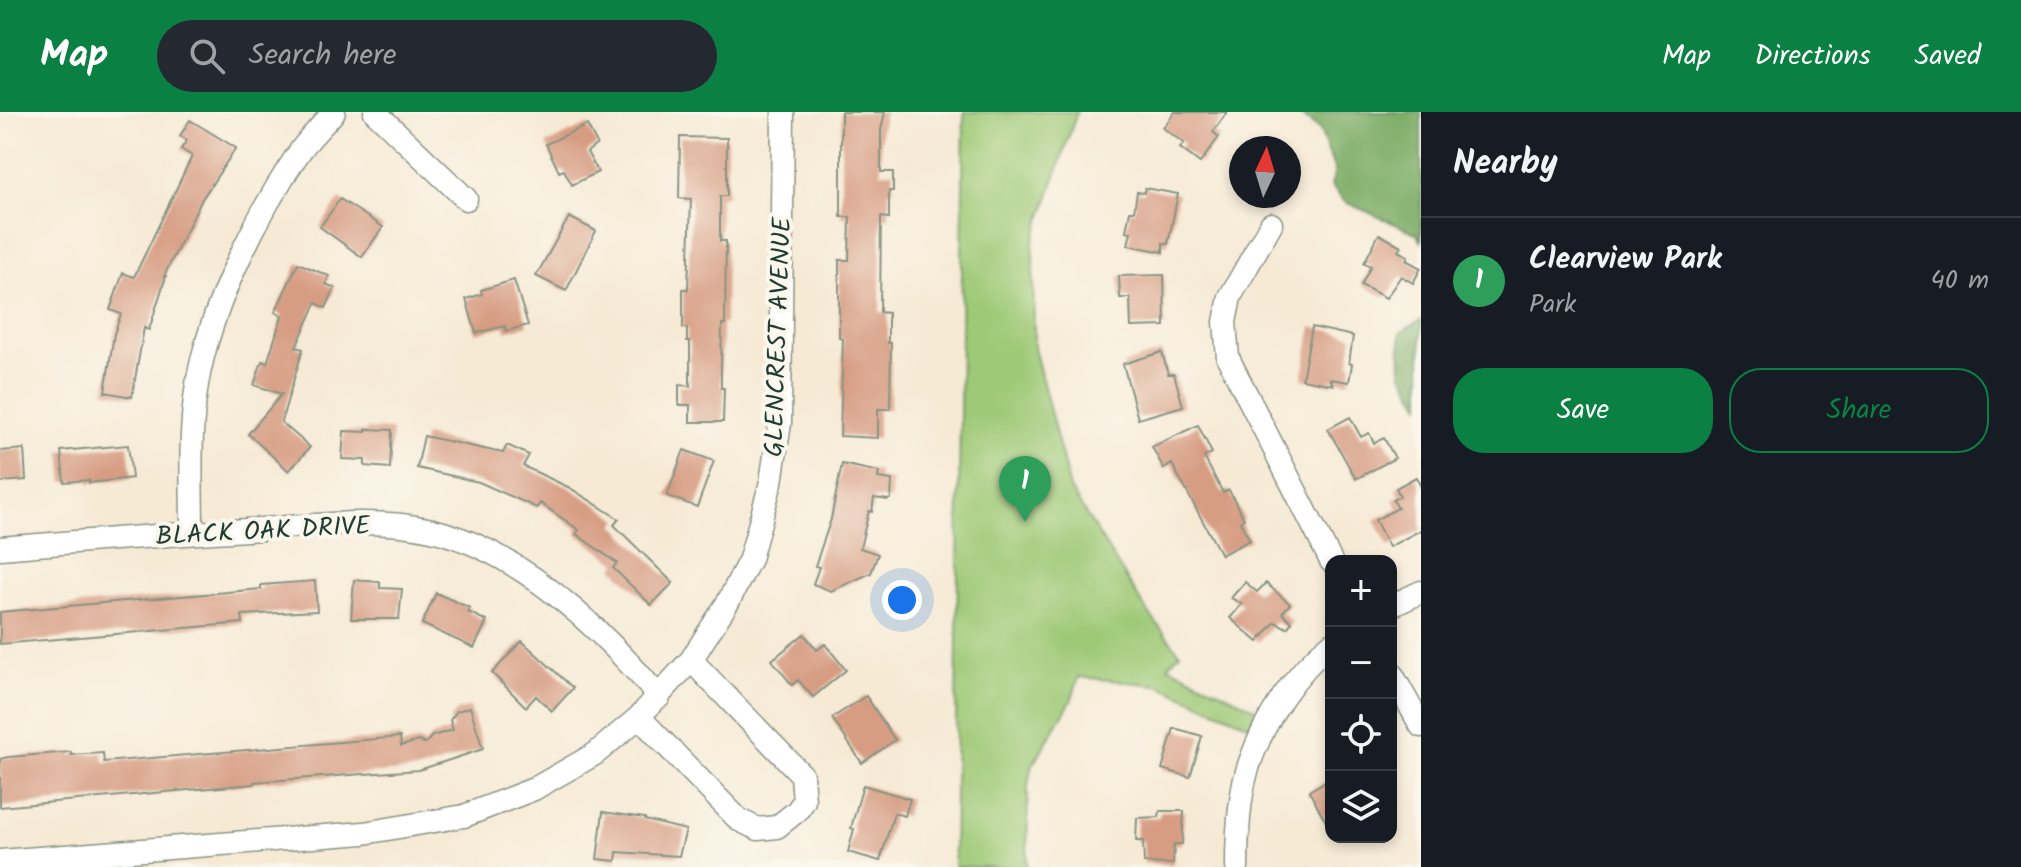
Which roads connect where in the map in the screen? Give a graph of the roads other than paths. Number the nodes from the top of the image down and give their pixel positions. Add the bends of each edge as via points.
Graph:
1 (334, 112) edge
2 (375, 112) edge
3 (783, 112) edge
4 (466, 199) dead end
5 (1271, 224) dead end
6 (192, 533) junction
7 (0, 548) edge
8 (1328, 555) edge
9 (1421, 592) edge
10 (1397, 603) edge
11 (1325, 649) edge
12 (691, 660) junction
13 (1397, 683) edge
14 (659, 697) junction
15 (639, 717) junction
16 (1421, 726) edge
17 (0, 861) edge
18 (1237, 867) edge

1 - 6 street via 277,186 210,331 191,433
2 - 4 street
3 - 12 street, GLENCREST AVENUE via 780,423 771,482 750,559
5 - 8 street via 1230,297 1225,322 1228,358
6 - 7 street, BLACK OAK DRIVE
6 - 14 street, BLACK OAK DRIVE via 368,522 432,530 497,554 541,582 627,658
9 - 10 street
11 - 18 street via 1274,712 1249,763
12 - 14 street, GLENCREST AVENUE
12 - 15 street via 802,775 804,801 797,811 777,827 758,829 739,820
13 - 16 street
14 - 15 street, GLENCREST AVENUE
15 - 17 street, GLENCREST AVENUE via 595,754 534,789 464,816 364,833

